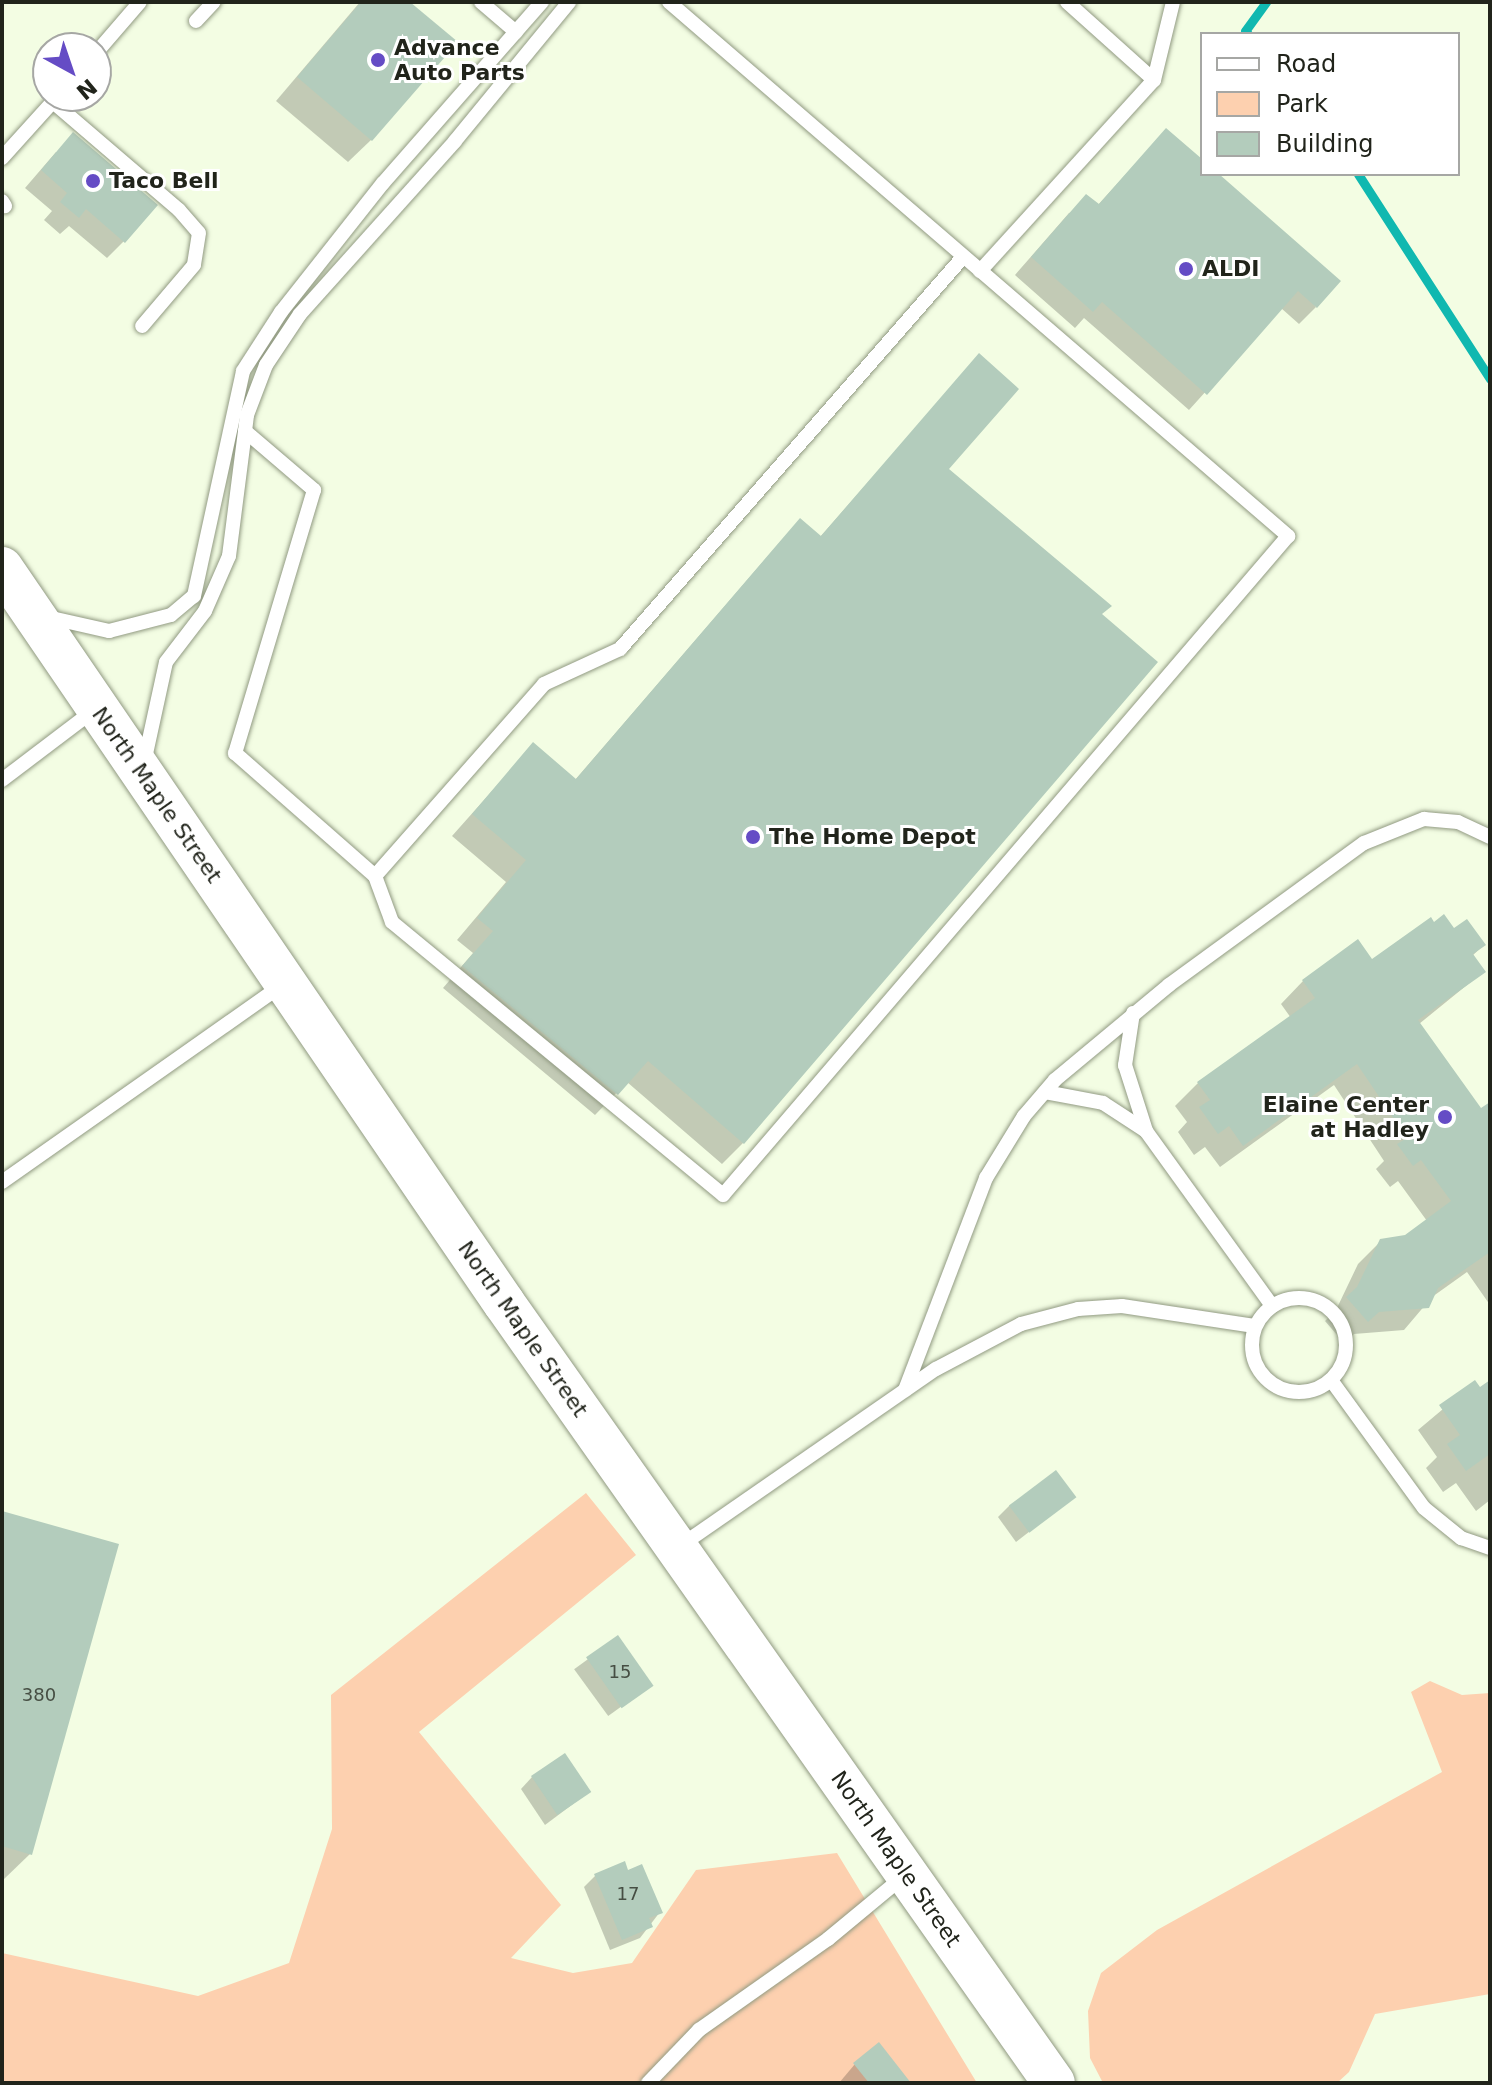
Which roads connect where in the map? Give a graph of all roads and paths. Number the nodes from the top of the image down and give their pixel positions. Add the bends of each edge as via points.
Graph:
1 (140, 2) edge
2 (214, 2) edge
3 (481, 2) edge
4 (542, 2) edge
5 (569, 2) edge
6 (669, 2) edge
7 (1067, 2) edge
8 (1173, 2) edge
9 (196, 21) dead end
10 (516, 32) junction
11 (112, 34) edge
12 (1154, 80) junction
13 (44, 112) edge
14 (70, 112) edge
15 (2, 158) edge
16 (963, 257) junction
17 (980, 271) junction
18 (142, 326) dead end
19 (245, 431) junction
20 (2, 568) edge
21 (33, 614) junction
22 (97, 708) junction
23 (142, 771) junction
24 (2, 780) edge
25 (1490, 837) edge
26 (375, 876) junction
27 (286, 982) junction
28 (1133, 1013) junction
29 (1045, 1092) junction
30 (1146, 1131) junction
31 (2, 1182) edge
32 (1272, 1306) junction
33 (1255, 1326) junction
34 (1331, 1380) junction
35 (905, 1390) junction
36 (676, 1548) junction
37 (1490, 1548) edge
38 (906, 1874) junction
39 (648, 2083) edge
40 (1054, 2083) edge

1 - 11 lane
2 - 9 lane
3 - 10 lane
4 - 10 lane
5 - 19 lane via 455,141 300,314 266,365
6 - 16 lane
7 - 12 lane
8 - 12 lane
10 - 21 lane via 383,183 281,312 243,371 194,596 171,615 109,631
12 - 17 lane
13 - 15 lane
14 - 18 lane via 199,233 194,265
16 - 17 lane
16 - 26 lane via 620,649 544,684
17 - 26 lane via 1288,536 723,1195 392,922
19 - 23 lane via 229,556 205,611 166,662
19 - 26 lane via 314,490 235,753
20 - 21 main road, North Maple Street
21 - 22 main road, North Maple Street
22 - 23 main road, North Maple Street
22 - 24 lane
23 - 27 main road, North Maple Street
25 - 28 lane via 1469,825 1435,819 1386,831
27 - 31 lane
27 - 36 main road, North Maple Street
28 - 29 lane
28 - 30 lane via 1125,1065
29 - 30 lane via 1103,1103
29 - 35 lane via 1001,1151 979,1193
30 - 32 lane
32 - 33 lane
32 - 34 lane via 1291,1298 1311,1299 1336,1315 1346,1343
33 - 34 lane via 1253,1355 1276,1386 1304,1392
33 - 35 lane via 1148,1307 1078,1309 988,1338
34 - 37 lane via 1424,1508 1461,1538
35 - 36 lane
36 - 38 main road, North Maple Street
38 - 39 lane via 828,1939 699,2030
38 - 40 main road, North Maple Street

